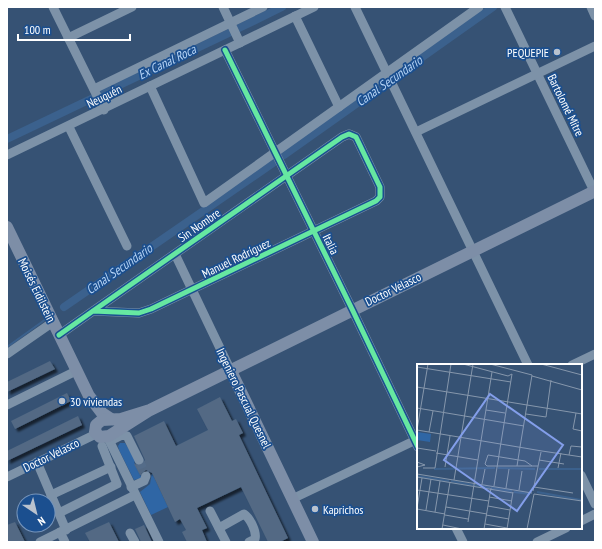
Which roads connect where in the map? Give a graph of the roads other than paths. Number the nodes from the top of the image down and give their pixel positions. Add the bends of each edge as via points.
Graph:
1 (53, 7) edge
2 (132, 7) edge
3 (223, 7) edge
4 (263, 7) edge
5 (314, 7) edge
6 (355, 7) edge
7 (478, 7) edge
8 (591, 7) edge
9 (506, 9) edge
10 (295, 16) junction
11 (595, 16) edge
12 (230, 23) junction
13 (68, 38) junction
14 (240, 43) junction
15 (595, 46) edge
16 (225, 50) junction
17 (387, 72) junction
18 (537, 74) junction
19 (150, 86) junction
20 (94, 89) junction
21 (339, 107) junction
22 (104, 110) junction
23 (69, 126) junction
24 (416, 132) junction
25 (276, 153) junction
26 (9, 155) edge
27 (286, 176) junction
28 (595, 192) edge
29 (380, 197) joint
30 (7, 227) edge
31 (314, 231) junction
32 (127, 246) dead end
33 (473, 250) junction
34 (175, 254) junction
35 (192, 290) junction
36 (352, 309) junction
37 (93, 311) junction
38 (53, 322) junction
39 (59, 335) junction
40 (7, 354) edge
41 (595, 354) edge
42 (528, 364) edge
43 (574, 364) edge
44 (230, 369) junction
45 (76, 371) junction
46 (89, 396) junction
47 (7, 405) edge
48 (150, 410) junction
49 (112, 420) junction
50 (104, 436) junction
51 (417, 442) edge
52 (138, 460) tunnel mouth
53 (37, 462) junction
54 (110, 467) junction
55 (146, 476) dead end
56 (582, 477) edge
57 (7, 478) edge
58 (133, 491) junction
59 (50, 493) edge
60 (56, 494) edge
61 (292, 499) junction
62 (595, 504) edge
63 (56, 506) edge
64 (210, 511) dead end
65 (59, 512) junction
66 (595, 514) edge
67 (582, 520) edge
68 (219, 528) junction
69 (456, 529) edge
70 (564, 529) edge
71 (63, 531) junction
72 (130, 533) dead end
73 (40, 542) edge
74 (65, 542) edge
75 (135, 542) edge
76 (159, 542) edge
77 (226, 542) edge
78 (249, 542) edge
79 (313, 542) edge
80 (463, 542) edge
81 (537, 542) edge

1 - 13 street
2 - 13 street
3 - 12 street
4 - 12 street
5 - 10 street, Neuquén
6 - 17 street
7 - 17 street
8 - 11 street
9 - 18 street, Bartolomé Mitre
10 - 14 street, Neuquén
10 - 21 street
12 - 14 street
12 - 20 street
13 - 20 street
14 - 16 street, Neuquén
15 - 18 street
16 - 19 street, Neuquén
16 - 25 street, Italia
17 - 21 street
17 - 24 street
18 - 24 street
18 - 28 street, Bartolomé Mitre
19 - 22 street, Neuquén
19 - 25 street, Sin Nombre via 204,203
20 - 22 street
21 - 25 street
22 - 23 street, Neuquén
23 - 26 street, Neuquén
23 - 32 street
24 - 33 street
25 - 27 street, Italia
27 - 29 street, Sin Nombre via 342,137 352,135 358,139 377,180 381,190
27 - 31 street, Italia
27 - 34 street, Sin Nombre
28 - 33 main road, Doctor Velasco
29 - 31 street, Manuel Rodríguez via 373,203
30 - 38 main road, Moisés Eidilstein
31 - 35 street, Manuel Rodríguez
31 - 36 street, Italia
33 - 36 main road, Doctor Velasco
33 - 42 street
34 - 35 street, Ingeniero Pascual Quesnel
34 - 37 street, Sin Nombre
35 - 37 street, Manuel Rodríguez via 139,312
35 - 44 street, Ingeniero Pascual Quesnel
36 - 44 main road, Doctor Velasco
36 - 51 street, Italia
37 - 39 street, Sin Nombre
38 - 39 main road, Moisés Eidilstein
38 - 40 street
39 - 45 main road, Moisés Eidilstein
41 - 43 street
44 - 48 main road, Doctor Velasco
44 - 61 main road, Ingeniero Pascual Quesnel
45 - 46 main road, Moisés Eidilstein
45 - 47 street
46 - 49 main road, Moisés Eidilstein via 102,413
46 - 50 main road, Moisés Eidilstein
48 - 49 main road, Doctor Velasco
48 - 50 main road, Doctor Velasco
49 - 50 main road via 117,425
49 - 50 main road, Doctor Velasco via 102,420
50 - 52 street via 127,436
50 - 53 street, Doctor Velasco
50 - 54 street
50 - 58 street
51 - 61 street
53 - 57 street, Doctor Velasco
53 - 59 street
54 - 60 street
54 - 65 street via 117,482 115,487
55 - 58 street
56 - 62 street
58 - 71 street
58 - 76 street
61 - 79 main road, Ingeniero Pascual Quesnel
63 - 65 street
64 - 68 street
65 - 71 street
66 - 67 street
68 - 77 street
68 - 78 street via 244,514 248,516 256,536
69 - 80 street
70 - 81 street
71 - 73 street
71 - 74 street
72 - 75 street

